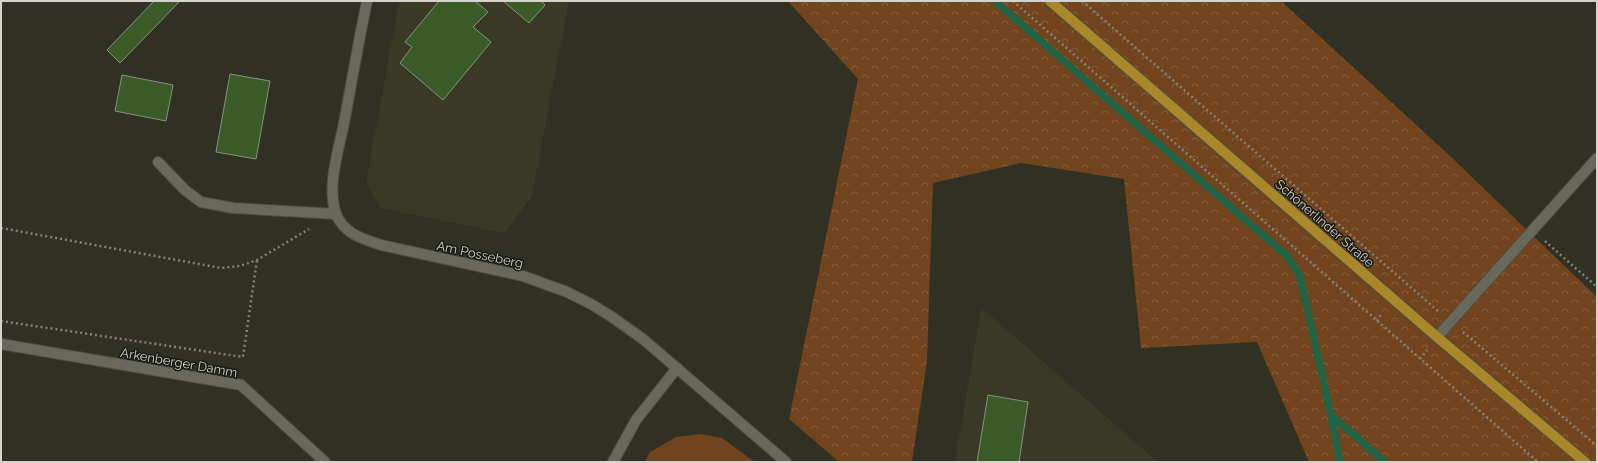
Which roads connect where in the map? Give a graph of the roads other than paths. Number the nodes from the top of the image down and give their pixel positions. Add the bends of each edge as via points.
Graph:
1 (367, 1) edge
2 (1050, 1) edge
3 (1597, 158) edge
4 (158, 162) dead end
5 (336, 214) junction
6 (1437, 338) junction
7 (1, 344) edge
8 (677, 368) junction
9 (325, 462) edge
10 (613, 462) edge
11 (786, 462) edge
12 (1585, 462) edge

1 - 5 street, Am Posseberg via 337,153 333,182
2 - 6 main road, Schönerlinder Straße
3 - 6 street
4 - 5 street via 184,190 201,202 233,208
5 - 8 street, Am Posseberg via 353,235 367,241 517,274 567,292 612,317
6 - 12 main road, Schönerlinder Straße
7 - 9 street, Arkenberger Damm via 240,385
8 - 10 street via 636,420
8 - 11 street, Am Posseberg

